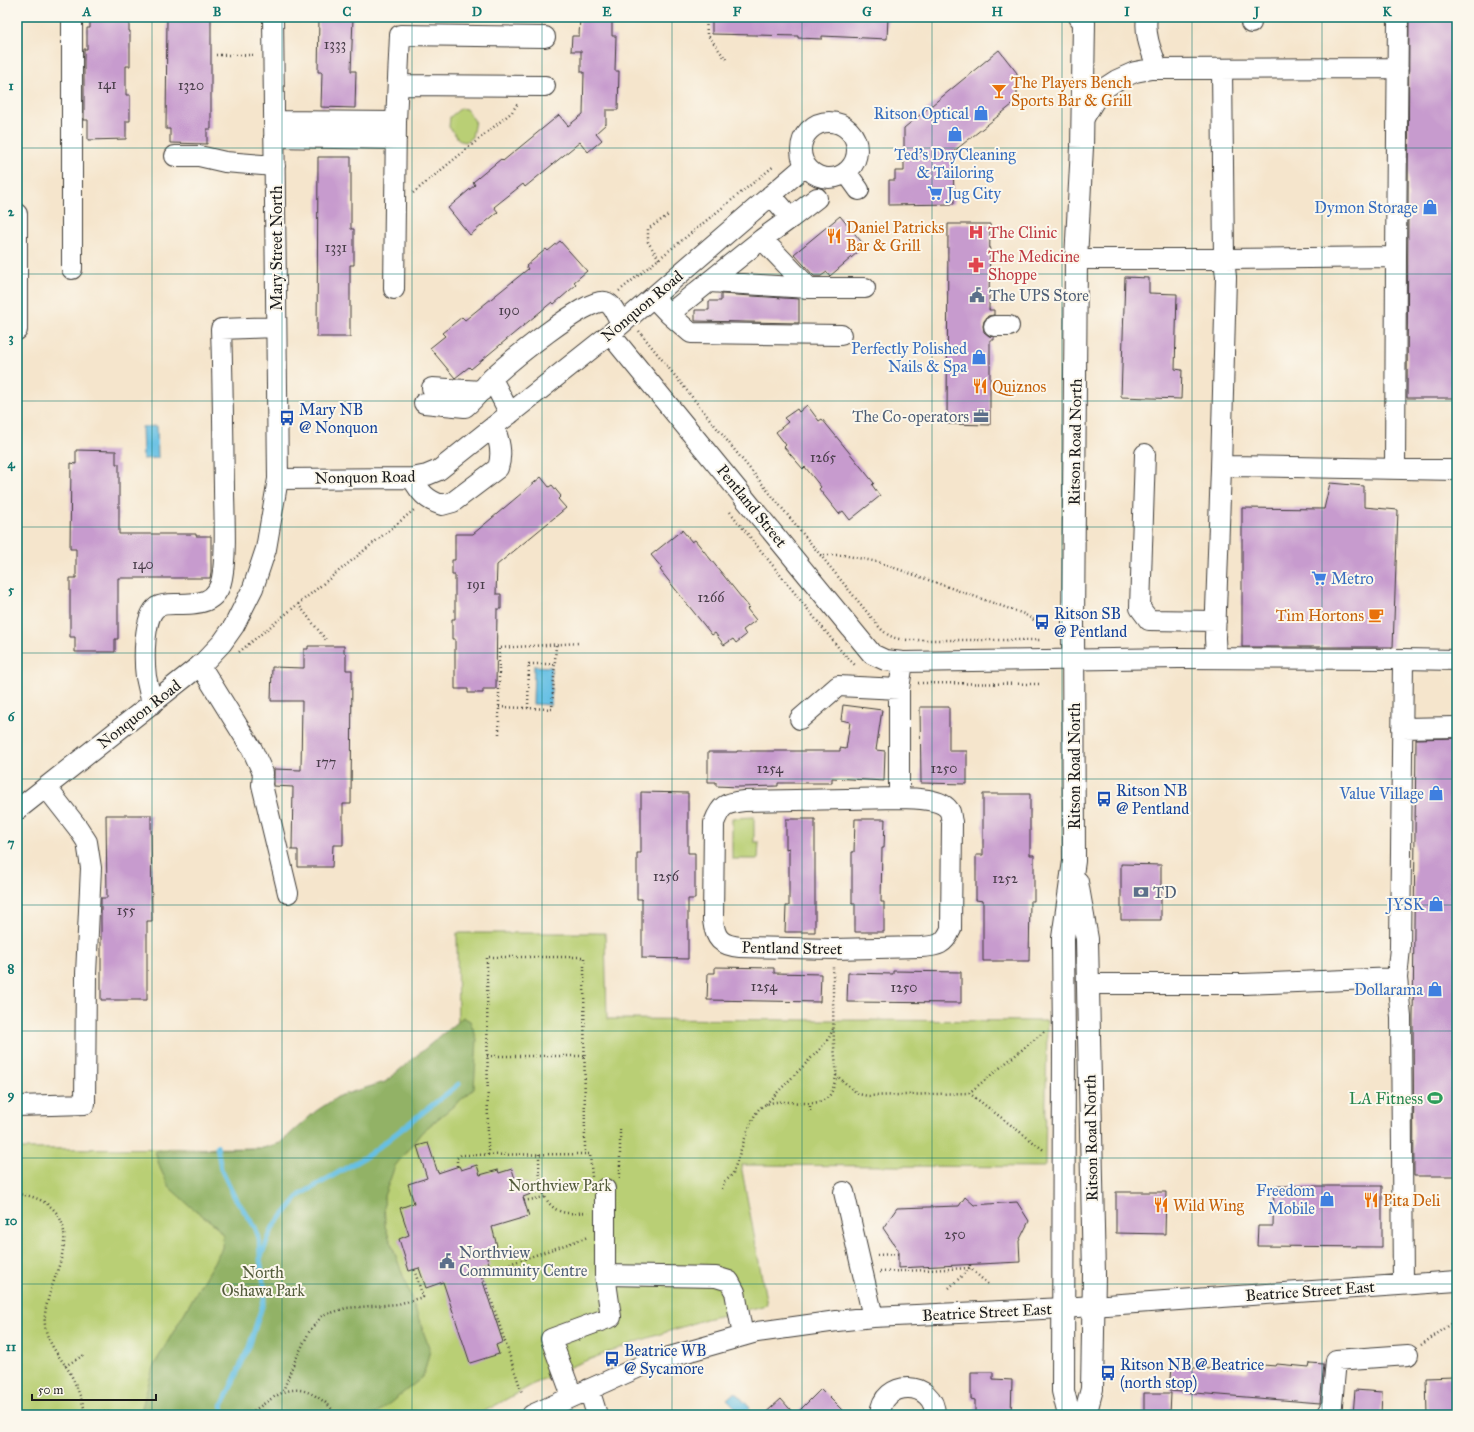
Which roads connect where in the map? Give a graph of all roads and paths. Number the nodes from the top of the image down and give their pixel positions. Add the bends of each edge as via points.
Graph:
1 (72, 17) edge
2 (273, 17) edge
3 (706, 17) edge
4 (1147, 17) edge
5 (1398, 17) edge
6 (1085, 19) edge
7 (546, 37) dead end
8 (216, 55) dead end
9 (273, 55) junction
10 (728, 62) dead end
11 (1398, 68) junction
12 (1154, 69) junction
13 (1222, 69) junction
14 (398, 85) junction
15 (537, 86) joint
16 (1082, 121) junction
17 (274, 129) junction
18 (396, 131) junction
19 (175, 156) dead end
20 (776, 165) dead end
21 (275, 166) junction
22 (805, 166) junction
23 (846, 172) junction
24 (859, 190) dead end
25 (771, 195) junction
26 (817, 198) dead end
27 (395, 207) junction
28 (17, 214) edge
29 (670, 214) dead end
30 (791, 218) junction
31 (728, 232) junction
32 (762, 239) junction
33 (745, 252) junction
34 (701, 256) junction
35 (1396, 257) junction
36 (659, 259) junction
37 (1076, 259) junction
38 (1224, 259) junction
39 (72, 268) dead end
40 (714, 278) junction
41 (809, 288) junction
42 (865, 288) dead end
43 (394, 289) dead end
44 (653, 297) junction
45 (606, 302) junction
46 (669, 314) junction
47 (620, 324) junction
48 (276, 327) junction
49 (17, 330) edge
50 (841, 336) dead end
51 (487, 385) junction
52 (428, 395) dead end
53 (510, 414) junction
54 (494, 426) junction
55 (1145, 454) dead end
56 (1221, 468) junction
57 (1395, 469) junction
58 (1457, 470) edge
59 (412, 478) junction
60 (278, 479) junction
61 (428, 500) junction
62 (727, 508) dead end
63 (820, 555) junction
64 (298, 604) junction
65 (1216, 621) junction
66 (1042, 625) dead end
67 (326, 640) dead end
68 (1042, 640) dead end
69 (579, 643) dead end
70 (556, 645) junction
71 (238, 653) dead end
72 (1216, 658) junction
73 (1403, 658) junction
74 (1073, 659) junction
75 (1457, 660) edge
76 (903, 662) junction
77 (555, 664) junction
78 (200, 665) junction
79 (856, 666) dead end
80 (1041, 684) dead end
81 (899, 686) junction
82 (152, 704) junction
83 (499, 707) junction
84 (528, 708) junction
85 (800, 719) dead end
86 (1457, 727) edge
87 (1402, 728) junction
88 (499, 734) dead end
89 (46, 787) junction
90 (899, 798) junction
91 (17, 810) edge
92 (1074, 861) junction
93 (288, 893) dead end
94 (833, 949) junction
95 (1397, 978) junction
96 (1087, 984) junction
97 (834, 1028) junction
98 (1049, 1028) dead end
99 (487, 1056) junction
100 (584, 1056) junction
101 (836, 1076) junction
102 (969, 1093) junction
103 (810, 1103) junction
104 (766, 1104) junction
105 (17, 1106) edge
106 (810, 1111) dead end
107 (620, 1129) dead end
108 (1047, 1153) dead end
109 (539, 1154) junction
110 (585, 1154) junction
111 (488, 1155) junction
112 (458, 1166) dead end
113 (606, 1184) junction
114 (722, 1189) dead end
115 (844, 1192) dead end
116 (17, 1194) edge
117 (545, 1197) junction
118 (524, 1201) dead end
119 (605, 1211) junction
120 (593, 1234) dead end
121 (898, 1254) dead end
122 (873, 1257) dead end
123 (970, 1266) junction
124 (414, 1269) dead end
125 (481, 1269) dead end
126 (482, 1273) junction
127 (875, 1273) dead end
128 (605, 1275) junction
129 (1457, 1282) edge
130 (1403, 1284) junction
131 (990, 1286) dead end
132 (949, 1288) dead end
133 (1094, 1306) junction
134 (1063, 1308) junction
135 (873, 1317) junction
136 (1457, 1320) edge
137 (743, 1336) junction
138 (84, 1355) dead end
139 (1408, 1355) joint
140 (65, 1366) junction
141 (283, 1392) junction
142 (580, 1392) junction
143 (522, 1393) dead end
144 (85, 1411) junction
145 (83, 1415) edge
146 (152, 1415) edge
147 (247, 1415) edge
148 (335, 1415) edge
149 (532, 1415) edge
150 (597, 1415) edge
151 (880, 1415) edge
152 (935, 1415) edge
153 (1069, 1415) edge
154 (1085, 1415) edge
155 (1326, 1415) edge

1 - 39 street
2 - 9 street, Mary Street North
3 - 10 path via 707,34
4 - 12 street via 1148,41
5 - 11 street
6 - 16 main road, Ritson Road North
7 - 14 street via 400,35
8 - 9 path
9 - 17 street, Mary Street North
11 - 13 street
11 - 35 street
12 - 13 street
12 - 16 street via 1135,72 1100,91
13 - 38 street
14 - 15 street
14 - 18 street
15 - 27 path via 512,112
16 - 37 main road, Ritson Road North
17 - 18 street
17 - 21 street, Mary Street North
18 - 27 street
19 - 21 street via 199,156 225,162
20 - 36 path
21 - 48 street, Mary Street North
22 - 23 street via 818,176 828,178
22 - 23 street via 801,154 806,133 813,127 829,122 848,130 854,138 856,154
22 - 25 street, Nonquon Road
23 - 24 street
25 - 30 street
25 - 31 street, Nonquon Road
26 - 30 street
27 - 43 street
28 - 49 street
29 - 36 path via 648,229 648,242
30 - 32 street
31 - 33 street
31 - 34 street, Nonquon Road
32 - 33 street
32 - 41 street
33 - 40 street
34 - 40 street
34 - 44 street, Nonquon Road
35 - 38 street
35 - 57 street
36 - 45 path
37 - 38 street
37 - 74 main road, Ritson Road North
38 - 56 street via 1226,277
40 - 41 street
40 - 46 street
41 - 42 street
44 - 46 street
44 - 47 street, Nonquon Road
45 - 47 street, Pentland Street via 611,305
45 - 51 street via 600,301 578,311 517,356
46 - 50 street via 691,333
47 - 53 street, Nonquon Road
47 - 63 path via 638,330
47 - 76 street, Pentland Street via 872,654 885,660
48 - 60 street, Mary Street North
48 - 82 street via 221,330 224,535 222,578 216,593 210,599 194,604 164,604 152,612 146,638 146,678
51 - 52 street via 465,407
51 - 53 street
53 - 54 street, Nonquon Road
54 - 59 street, Nonquon Road via 439,470
54 - 61 street via 500,442 501,460 498,468 453,502 442,505
55 - 65 street via 1140,608 1149,620
56 - 57 street via 1231,466
56 - 65 street
57 - 58 street
59 - 60 street, Nonquon Road
59 - 61 street
60 - 78 street, Nonquon Road via 266,549 253,588 234,626 222,643
61 - 64 path
62 - 79 path
63 - 66 path via 843,555 878,562 1024,614
63 - 68 path via 880,628 896,639
64 - 67 path
64 - 71 path
65 - 72 street
69 - 70 path
70 - 77 path
70 - 83 path via 499,648
72 - 73 street, Pentland Street
72 - 74 street, Pentland Street
73 - 75 street, Pentland Street
73 - 87 street
74 - 76 street, Pentland Street
74 - 92 main road, Ritson Road North
76 - 81 street
77 - 84 path via 552,709
77 - 84 path via 529,664
78 - 82 street, Nonquon Road
78 - 93 street via 252,749 263,773 262,785
80 - 81 path
81 - 85 street via 838,686
81 - 90 street
82 - 89 street, Nonquon Road
83 - 84 path
83 - 88 path
86 - 87 street
87 - 95 street via 1400,948
89 - 91 street, Nonquon Road
89 - 105 street via 87,842 91,868 86,974 85,1104
90 - 94 street, Pentland Street via 942,803 950,811 951,929 946,940 934,946
90 - 94 street, Pentland Street via 731,802 723,806 718,813 714,823 713,920 714,932 720,941 729,946 740,947
92 - 96 main road, Ritson Road North via 1087,939
92 - 134 main road, Ritson Road North via 1063,938
94 - 97 path
95 - 96 street via 1243,984
95 - 130 street via 1401,1017
96 - 133 main road, Ritson Road North
97 - 101 path
97 - 104 path via 830,1038
98 - 102 path
99 - 100 path
99 - 100 path via 487,957 584,957
99 - 111 path
100 - 110 path
101 - 102 path via 858,1094 868,1096
101 - 103 path via 829,1096
102 - 108 path
103 - 104 path
103 - 106 path
104 - 114 path via 759,1110 733,1173 724,1182
107 - 113 path
109 - 110 path
109 - 111 path
109 - 117 path via 540,1182
110 - 113 path via 590,1154 591,1171
111 - 112 path via 458,1155
113 - 119 street
115 - 135 street
116 - 140 path via 49,1204 60,1217 64,1236 62,1255 45,1315 45,1327
117 - 118 path
117 - 119 path via 560,1211
119 - 128 street
120 - 126 path
121 - 122 path
123 - 127 path
123 - 131 path
123 - 132 path
124 - 141 path via 423,1297 398,1304 346,1308 322,1316 310,1330
125 - 126 path
126 - 143 path
128 - 137 street via 716,1277 729,1281 735,1292
128 - 142 street via 611,1317 551,1339
129 - 130 street, Beatrice Street East
130 - 133 street, Beatrice Street East
133 - 134 street, Beatrice Street East
133 - 154 main road, Ritson Road North via 1092,1389
134 - 135 street, Beatrice Street East
134 - 153 main road, Ritson Road North via 1062,1391
135 - 137 street, Beatrice Street East
136 - 139 path
137 - 142 street, Beatrice Street East via 648,1362
138 - 140 path
139 - 155 street via 1336,1360 1332,1405
140 - 144 path via 77,1387
141 - 147 path
141 - 148 path via 296,1389 312,1394 324,1401
142 - 149 street, Beatrice Street East
142 - 150 street
144 - 145 path
144 - 146 path
151 - 152 street via 884,1399 892,1392 901,1388 913,1388 928,1396

